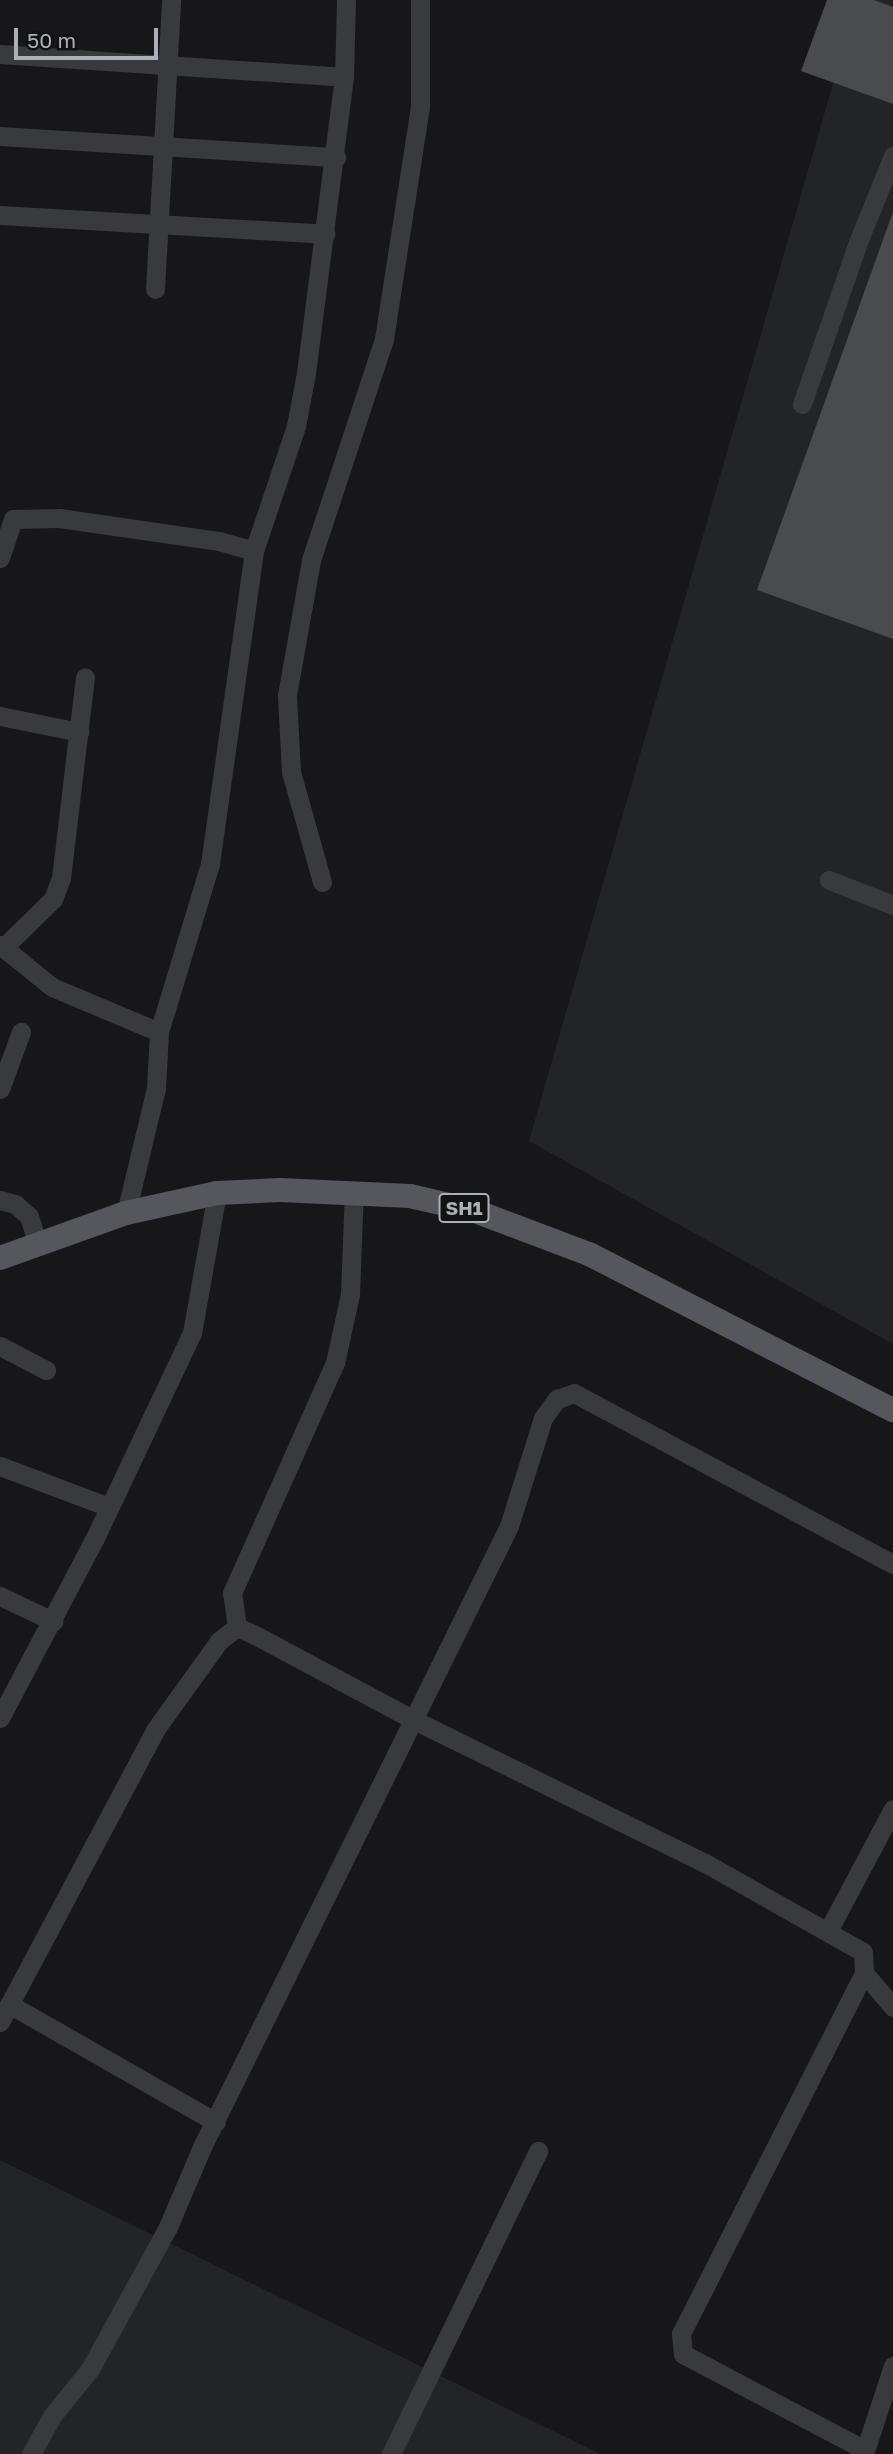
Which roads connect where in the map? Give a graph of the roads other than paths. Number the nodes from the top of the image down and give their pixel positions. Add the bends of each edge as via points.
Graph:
1 (171, 0) edge
2 (345, 0) edge
3 (420, 0) edge
4 (0, 54) edge
5 (166, 63) junction
6 (344, 77) junction
7 (0, 136) edge
8 (162, 145) junction
9 (893, 156) edge
10 (336, 157) junction
11 (0, 215) edge
12 (162, 224) junction
13 (325, 234) junction
14 (155, 289) dead end
15 (802, 404) dead end
16 (6, 516) edge
17 (254, 551) junction
18 (0, 558) edge
19 (85, 677) dead end
20 (0, 716) edge
21 (79, 732) junction
22 (829, 880) dead end
23 (322, 882) dead end
24 (893, 905) edge
25 (2, 946) edge
26 (21, 1032) dead end
27 (159, 1032) junction
28 (0, 1089) edge
29 (354, 1192) junction
30 (217, 1193) junction
31 (0, 1200) edge
32 (126, 1213) junction
33 (37, 1243) junction
34 (0, 1258) edge
35 (0, 1346) edge
36 (46, 1370) dead end
37 (893, 1410) edge
38 (0, 1466) edge
39 (109, 1507) junction
40 (893, 1564) edge
41 (0, 1596) edge
42 (53, 1621) junction
43 (237, 1627) junction
44 (0, 1718) edge
45 (414, 1720) junction
46 (893, 1809) edge
47 (828, 1931) junction
48 (864, 1973) junction
49 (9, 2004) junction
50 (893, 2007) edge
51 (0, 2022) edge
52 (216, 2122) junction
53 (538, 2151) dead end
54 (893, 2366) edge
55 (865, 2452) edge
56 (31, 2454) edge
57 (391, 2454) edge

1 - 5 street
2 - 6 street
3 - 23 street via 420,107 384,339 311,560 288,695 291,772
4 - 5 street
5 - 6 street
5 - 8 street
6 - 10 street
7 - 8 street
8 - 10 street
8 - 12 street
9 - 15 street
10 - 13 street
11 - 12 street
12 - 13 street
12 - 14 street
13 - 17 street via 296,426
16 - 17 street via 59,518 219,541
16 - 18 street
17 - 27 street via 210,864
19 - 21 street
20 - 21 street
21 - 25 street via 61,878 53,899
22 - 24 street
25 - 27 street via 52,987
26 - 28 street
27 - 32 street via 156,1088
29 - 30 main road, SH1
29 - 37 main road, SH1 via 410,1196 475,1211 576,1249
29 - 43 street via 350,1294 335,1363 232,1593
30 - 32 main road, SH1
30 - 39 street via 192,1334
31 - 33 street via 29,1216
32 - 33 main road, SH1
33 - 34 main road, SH1
35 - 36 street
38 - 39 street
39 - 42 street
40 - 45 street via 574,1393 557,1399 543,1418 509,1526
41 - 42 street
42 - 44 street
43 - 45 street
43 - 49 street via 219,1641 155,1730
45 - 47 street via 705,1863
45 - 52 street
46 - 47 street
47 - 48 street via 863,1952
48 - 50 street
48 - 55 street via 681,2333 683,2354
49 - 51 street
49 - 52 street
52 - 56 street via 135,2291 90,2369 52,2416
53 - 57 street
54 - 55 street

